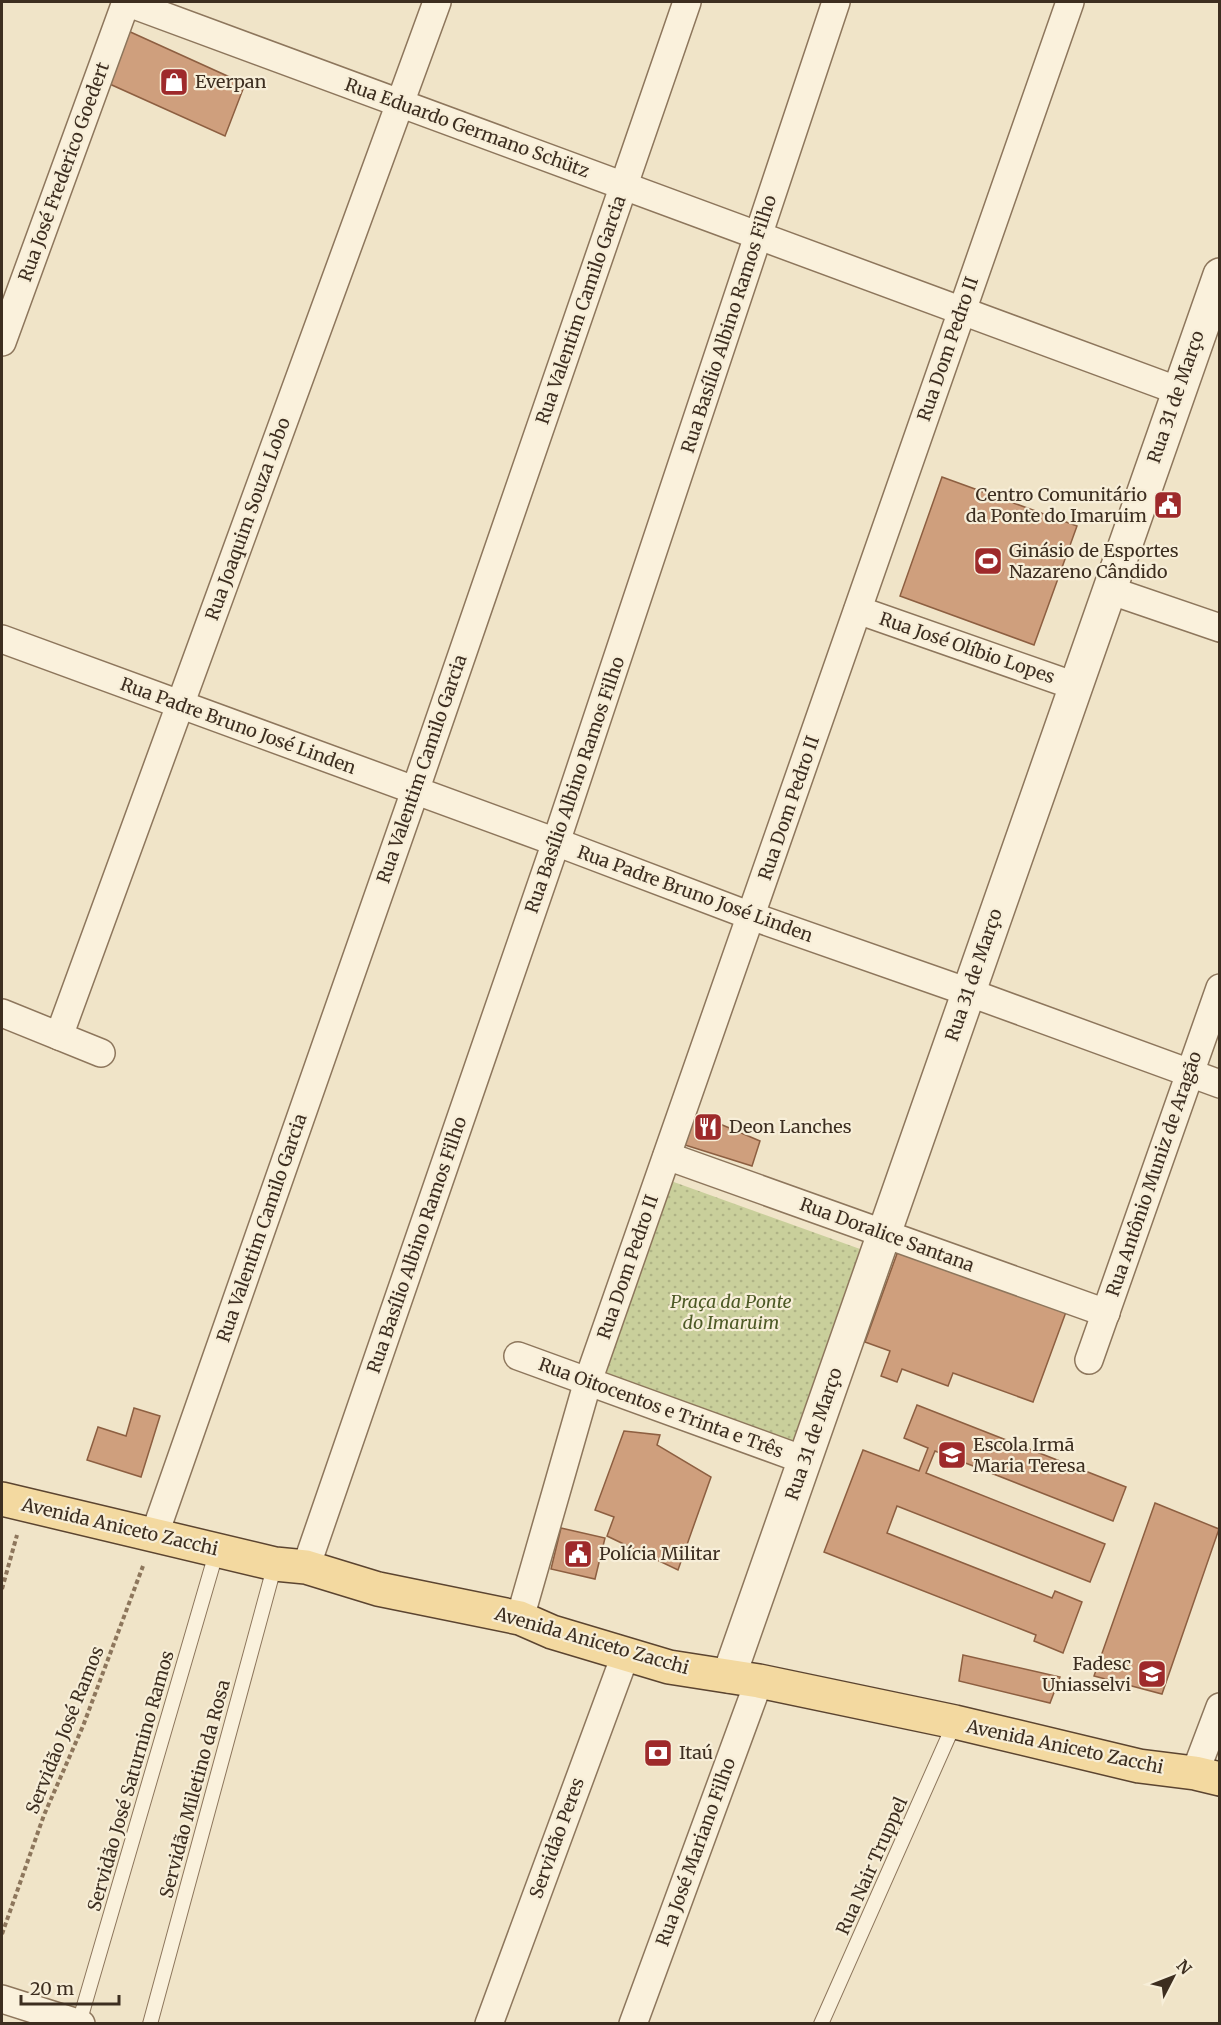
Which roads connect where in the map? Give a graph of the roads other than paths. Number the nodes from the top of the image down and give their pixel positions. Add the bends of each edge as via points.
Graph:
1 (126, 2) edge
2 (437, 2) edge
3 (687, 2) edge
4 (836, 2) edge
5 (1070, 2) edge
6 (400, 103) junction
7 (623, 186) junction
8 (759, 236) junction
9 (1220, 274) edge
10 (962, 311) junction
11 (2, 342) edge
12 (1179, 391) junction
13 (1109, 590) junction
14 (858, 609) junction
15 (1220, 628) edge
16 (2, 639) edge
17 (1076, 686) junction
18 (180, 705) junction
19 (415, 790) junction
20 (556, 842) junction
21 (751, 916) junction
22 (1220, 988) edge
23 (969, 992) junction
24 (2, 1013) edge
25 (59, 1036) junction
26 (100, 1053) dead end
27 (1190, 1073) junction
28 (1220, 1084) edge
29 (667, 1156) junction
30 (884, 1233) junction
31 (1106, 1313) junction
32 (518, 1356) dead end
33 (1089, 1360) dead end
34 (588, 1381) junction
35 (804, 1461) junction
36 (13, 1502) edge
37 (154, 1536) junction
38 (217, 1549) junction
39 (291, 1565) junction
40 (520, 1618) junction
41 (626, 1653) junction
42 (744, 1678) junction
43 (1220, 1707) edge
44 (955, 1722) junction
45 (1207, 1776) edge
46 (2, 1999) edge
47 (80, 2023) edge
48 (150, 2024) edge
49 (489, 2024) edge
50 (633, 2024) edge
51 (821, 2024) edge

1 - 6 street, Rua Eduardo Germano Schütz
1 - 11 street, Rua José Frederico Goedert
2 - 6 street, Rua Joaquim Souza Lobo
3 - 7 street, Rua Valentim Camilo Garcia
4 - 8 street, Rua Basílio Albino Ramos Filho
5 - 10 street, Rua Dom Pedro II
6 - 7 street, Rua Eduardo Germano Schütz
6 - 18 street, Rua Joaquim Souza Lobo
7 - 8 street, Rua Eduardo Germano Schütz
7 - 19 street, Rua Valentim Camilo Garcia
8 - 10 street, Rua Eduardo Germano Schütz
8 - 20 street, Rua Basílio Albino Ramos Filho
9 - 12 street, Rua 31 de Março
10 - 12 street, Rua Eduardo Germano Schütz
10 - 14 street, Rua Dom Pedro II
12 - 13 street, Rua 31 de Março
13 - 15 street
13 - 17 street, Rua 31 de Março
14 - 17 street, Rua José Olíbio Lopes
14 - 21 street, Rua Dom Pedro II
16 - 18 street, Rua Padre Bruno José Linden
17 - 23 street, Rua 31 de Março
18 - 19 street, Rua Padre Bruno José Linden
18 - 25 street, Rua Joaquim Souza Lobo
19 - 20 street, Rua Padre Bruno José Linden
19 - 37 street, Rua Valentim Camilo Garcia
20 - 21 street, Rua Padre Bruno José Linden
20 - 39 street, Rua Basílio Albino Ramos Filho
21 - 23 street, Rua Padre Bruno José Linden
21 - 29 street, Rua Dom Pedro II
22 - 27 street, Rua Antônio Muniz de Aragão
23 - 27 street, Rua Padre Bruno José Linden
23 - 30 street, Rua 31 de Março
24 - 25 street
25 - 26 street
27 - 28 street, Rua Padre Bruno José Linden
27 - 31 street, Rua Antônio Muniz de Aragão
29 - 30 street, Rua Doralice Santana
29 - 34 street, Rua Dom Pedro II
30 - 31 street, Rua Doralice Santana
30 - 35 street, Rua 31 de Março
31 - 33 street, Rua Antônio Muniz de Aragão
32 - 34 street, Rua Oitocentos e Trinta e Três
34 - 35 street, Rua Oitocentos e Trinta e Três
34 - 40 street, Rua Dom Pedro II
35 - 42 street, Rua 31 de Março
36 - 37 main road, Avenida Aniceto Zacchi
37 - 38 main road, Avenida Aniceto Zacchi
38 - 39 main road, Avenida Aniceto Zacchi
38 - 47 lane, Servidão José Saturnino Ramos
39 - 40 main road, Avenida Aniceto Zacchi via 378,1589
39 - 48 lane, Servidão Miletino da Rosa
40 - 41 main road, Avenida Aniceto Zacchi via 552,1632
41 - 42 main road, Avenida Aniceto Zacchi via 669,1667
41 - 49 street, Servidão Peres
42 - 44 main road, Avenida Aniceto Zacchi
42 - 50 street, Rua José Mariano Filho
43 - 45 street
44 - 45 main road, Avenida Aniceto Zacchi via 1139,1766
44 - 51 lane, Rua Nair Truppel
46 - 47 street

